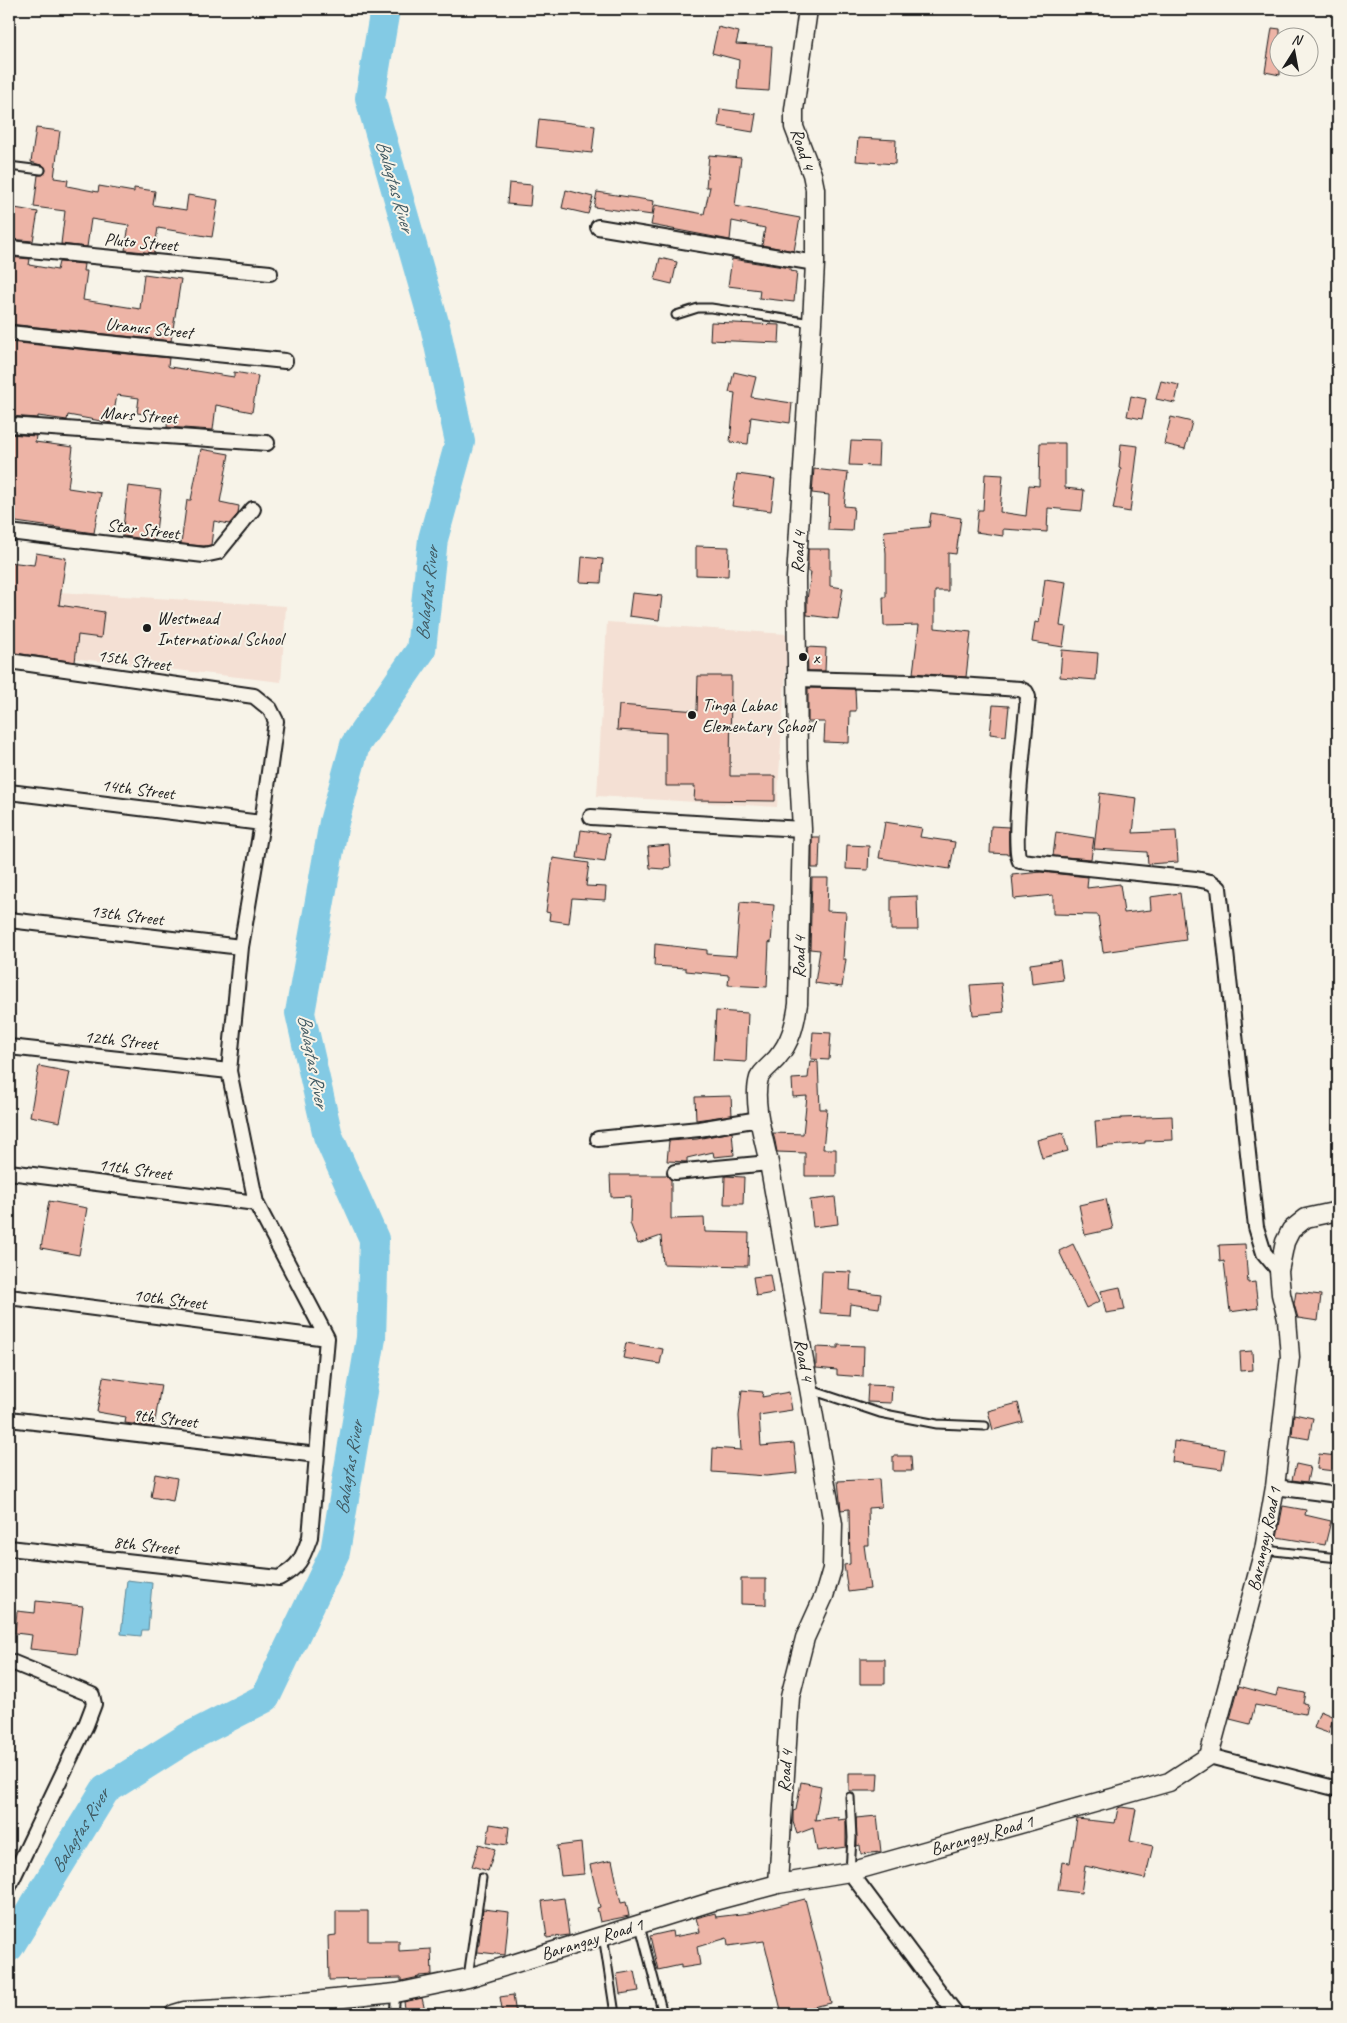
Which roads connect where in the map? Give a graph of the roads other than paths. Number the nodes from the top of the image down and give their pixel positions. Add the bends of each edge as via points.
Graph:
1 (808, 9) edge
2 (9, 166) edge
3 (40, 170) dead end
4 (598, 227) dead end
5 (9, 248) edge
6 (815, 263) junction
7 (270, 273) dead end
8 (676, 315) dead end
9 (812, 322) junction
10 (9, 333) edge
11 (285, 361) dead end
12 (9, 425) edge
13 (266, 443) dead end
14 (253, 509) dead end
15 (9, 532) edge
16 (9, 661) edge
17 (797, 679) junction
18 (9, 792) edge
19 (591, 817) dead end
20 (262, 823) junction
21 (802, 829) junction
22 (9, 920) edge
23 (241, 947) junction
24 (9, 1047) edge
25 (228, 1072) junction
26 (759, 1119) junction
27 (598, 1139) dead end
28 (769, 1163) junction
29 (9, 1172) edge
30 (676, 1172) dead end
31 (256, 1204) junction
32 (1338, 1210) edge
33 (1279, 1271) junction
34 (9, 1297) edge
35 (327, 1338) junction
36 (809, 1389) junction
37 (9, 1419) edge
38 (985, 1426) dead end
39 (317, 1455) junction
40 (1275, 1487) junction
41 (1338, 1495) edge
42 (9, 1548) edge
43 (1264, 1550) junction
44 (1338, 1558) edge
45 (9, 1661) edge
46 (1208, 1756) junction
47 (1338, 1789) edge
48 (850, 1798) dead end
49 (850, 1872) junction
50 (482, 1878) dead end
51 (778, 1884) junction
52 (9, 1886) edge
53 (640, 1926) junction
54 (603, 1935) junction
55 (468, 1978) junction
56 (396, 1992) junction
57 (240, 2011) edge
58 (174, 2014) edge
59 (394, 2014) edge
60 (615, 2014) edge
61 (663, 2014) edge
62 (956, 2014) edge

1 - 6 street, Road 4 via 794,127 815,189
2 - 3 lane
4 - 6 street
5 - 7 street, Pluto Street
6 - 9 street, Road 4
8 - 9 lane via 698,308 711,308
9 - 17 street, Road 4 via 796,578
10 - 11 street, Uranus Street
12 - 13 street, Mars Street
14 - 15 street, Star Street via 218,552 204,555
16 - 20 street, 15th Street via 254,696 270,709 276,721
17 - 21 street, Road 4
17 - 33 street via 1020,689 1028,697 1019,799 1017,851 1020,861 1196,879 1211,882 1219,888 1256,1227 1264,1253
18 - 20 street, 14th Street
19 - 21 street
20 - 23 street
21 - 26 street, Road 4 via 798,1004 793,1032 779,1056 760,1076
22 - 23 street, 13th Street
23 - 25 street
24 - 25 street, 12th Street
25 - 31 street
26 - 27 street via 699,1129
26 - 28 street, Road 4
28 - 30 street
28 - 36 street, Road 4
29 - 31 street, 11th Street
31 - 35 street
32 - 33 street, Barangay Road 1 via 1306,1218 1291,1230
33 - 40 street, Barangay Road 1 via 1290,1357
34 - 35 street, 10th Street
35 - 39 street
36 - 38 lane via 880,1413 937,1424
36 - 51 street, Road 4 via 833,1524 832,1569 805,1638 790,1697
37 - 39 street, 9th Street
39 - 42 street, 8th Street via 310,1537 304,1555 294,1569 279,1578
40 - 41 street
40 - 43 street, Barangay Road 1
43 - 44 lane
43 - 46 street, Barangay Road 1
45 - 52 street via 92,1695 94,1704
46 - 47 street
46 - 49 street, Barangay Road 1 via 1169,1782
48 - 49 lane
49 - 51 street, Barangay Road 1
49 - 62 street
50 - 55 lane
51 - 53 street, Barangay Road 1
53 - 54 street, Barangay Road 1
53 - 61 lane
54 - 55 street, Barangay Road 1
54 - 60 lane
55 - 56 street, Barangay Road 1
56 - 57 street, Barangay Road 1
56 - 59 lane
57 - 58 street, Barangay Road 1 via 184,2011

